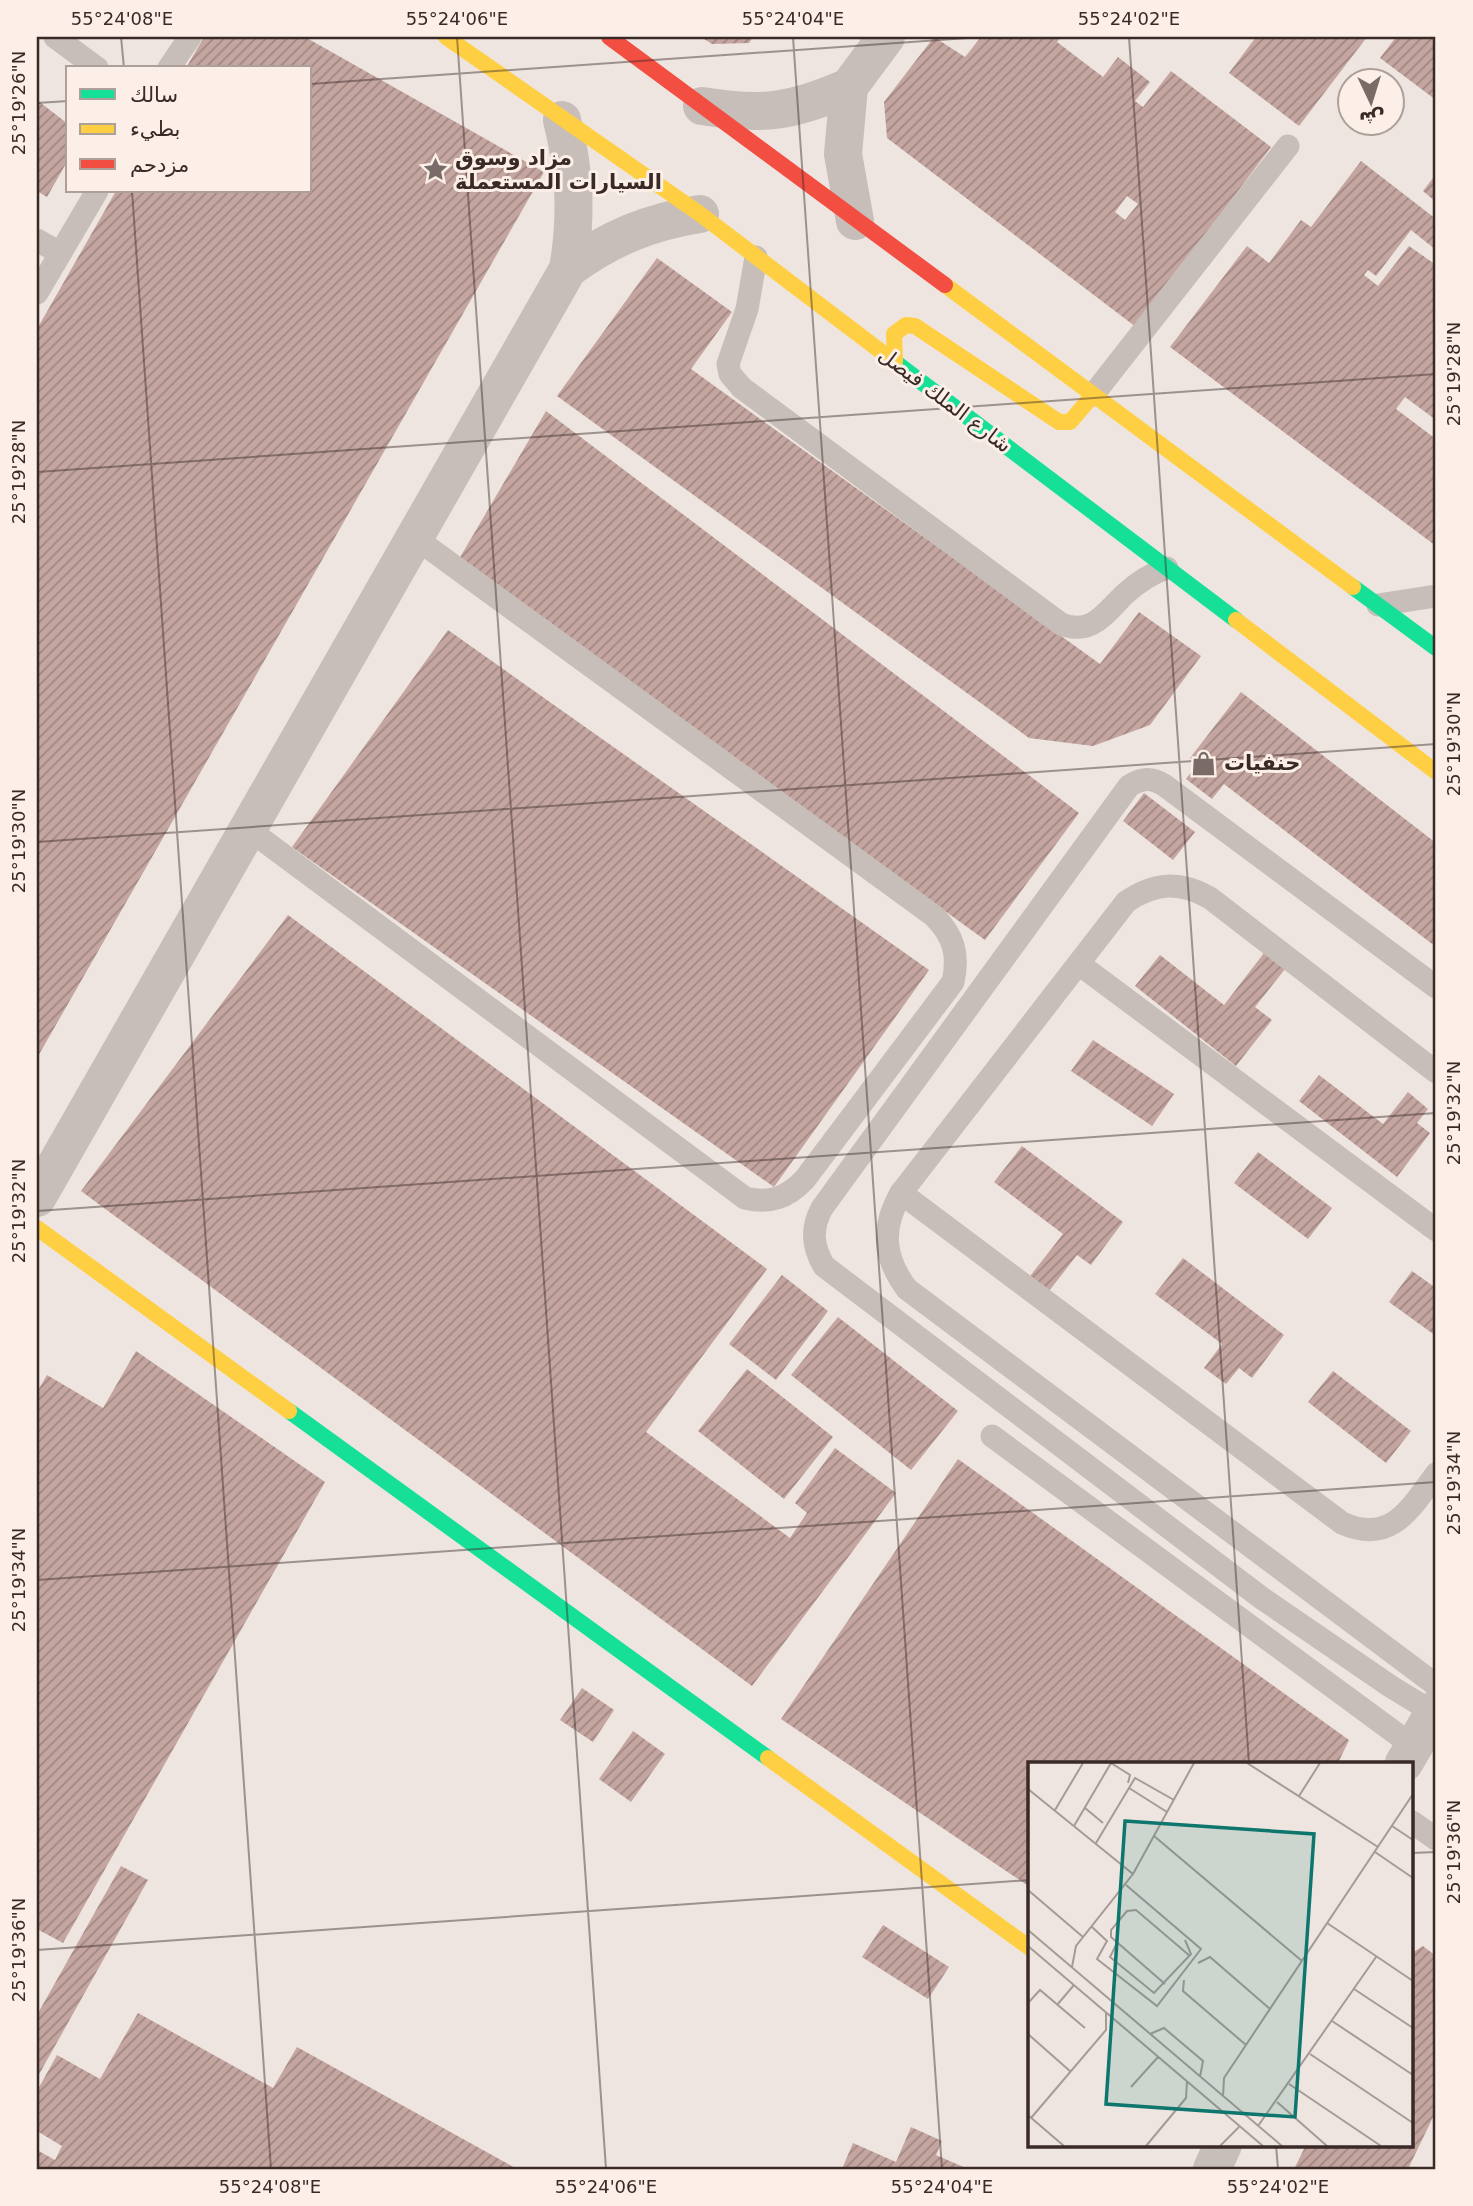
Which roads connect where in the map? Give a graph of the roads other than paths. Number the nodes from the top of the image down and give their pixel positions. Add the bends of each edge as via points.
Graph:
1 (55, 37) edge
2 (190, 37) edge
3 (446, 37) edge
4 (608, 37) edge
5 (886, 37) edge
6 (94, 66) edge
7 (170, 66) edge
8 (849, 87) junction
9 (702, 106) junction
10 (562, 120) junction
11 (1288, 146) dead end
12 (95, 192) edge
13 (700, 214) junction
14 (855, 221) junction
15 (37, 240) edge
16 (60, 253) junction
17 (756, 257) junction
18 (568, 269) junction
19 (37, 293) edge
20 (895, 362) junction
21 (1093, 396) junction
22 (414, 537) junction
23 (1167, 568) junction
24 (1436, 596) edge
25 (1378, 605) junction
26 (1436, 649) edge
27 (1436, 772) edge
28 (248, 829) junction
29 (1079, 964) junction
30 (1436, 987) edge
31 (1436, 1072) edge
32 (901, 1193) junction
33 (37, 1199) edge
34 (37, 1228) edge
35 (1436, 1230) edge
36 (992, 1436) dead end
37 (1436, 1474) edge
38 (1435, 1702) edge
39 (1409, 1755) edge
40 (1414, 1823) edge
41 (1436, 1839) edge
42 (1028, 1947) edge
43 (1223, 2146) edge
44 (1212, 2169) edge

1 - 6 lane
2 - 7 lane
3 - 10 main road, شارع الملك فيصل
4 - 9 main road
5 - 8 street
8 - 9 street via 814,103 777,112
8 - 14 street via 844,154
9 - 14 main road
10 - 13 main road, شارع الملك فيصل
10 - 18 street via 575,194 575,232
11 - 21 lane
12 - 16 lane
13 - 17 main road, شارع الملك فيصل
13 - 18 street via 630,231 597,247
14 - 21 main road
15 - 16 lane
16 - 19 lane
17 - 20 main road, شارع الملك فيصل
17 - 23 lane via 747,309 728,364 735,382 753,396 1060,624 1084,629 1094,625 1138,583
18 - 22 street
20 - 21 main road via 894,334 906,325 915,326 1059,422 1070,422
20 - 23 main road, شارع الملك فيصل
21 - 25 main road
22 - 28 street
22 - 28 lane via 934,916 952,939 956,953 953,982 805,1180 793,1192 761,1202 745,1198
23 - 27 main road, شارع الملك فيصل
24 - 25 lane
25 - 26 main road
28 - 33 street
29 - 31 lane via 1126,902 1141,892 1177,885 1195,890
29 - 32 lane
29 - 35 lane
30 - 38 lane via 1164,785 1138,780 1129,786 822,1208 814,1230 817,1254 824,1266 1263,1599 1390,1686
32 - 37 lane via 1342,1523 1368,1530 1396,1522
32 - 38 lane via 886,1232 887,1252 907,1289
34 - 42 main road
36 - 39 lane
38 - 39 street
40 - 41 lane
43 - 44 street

